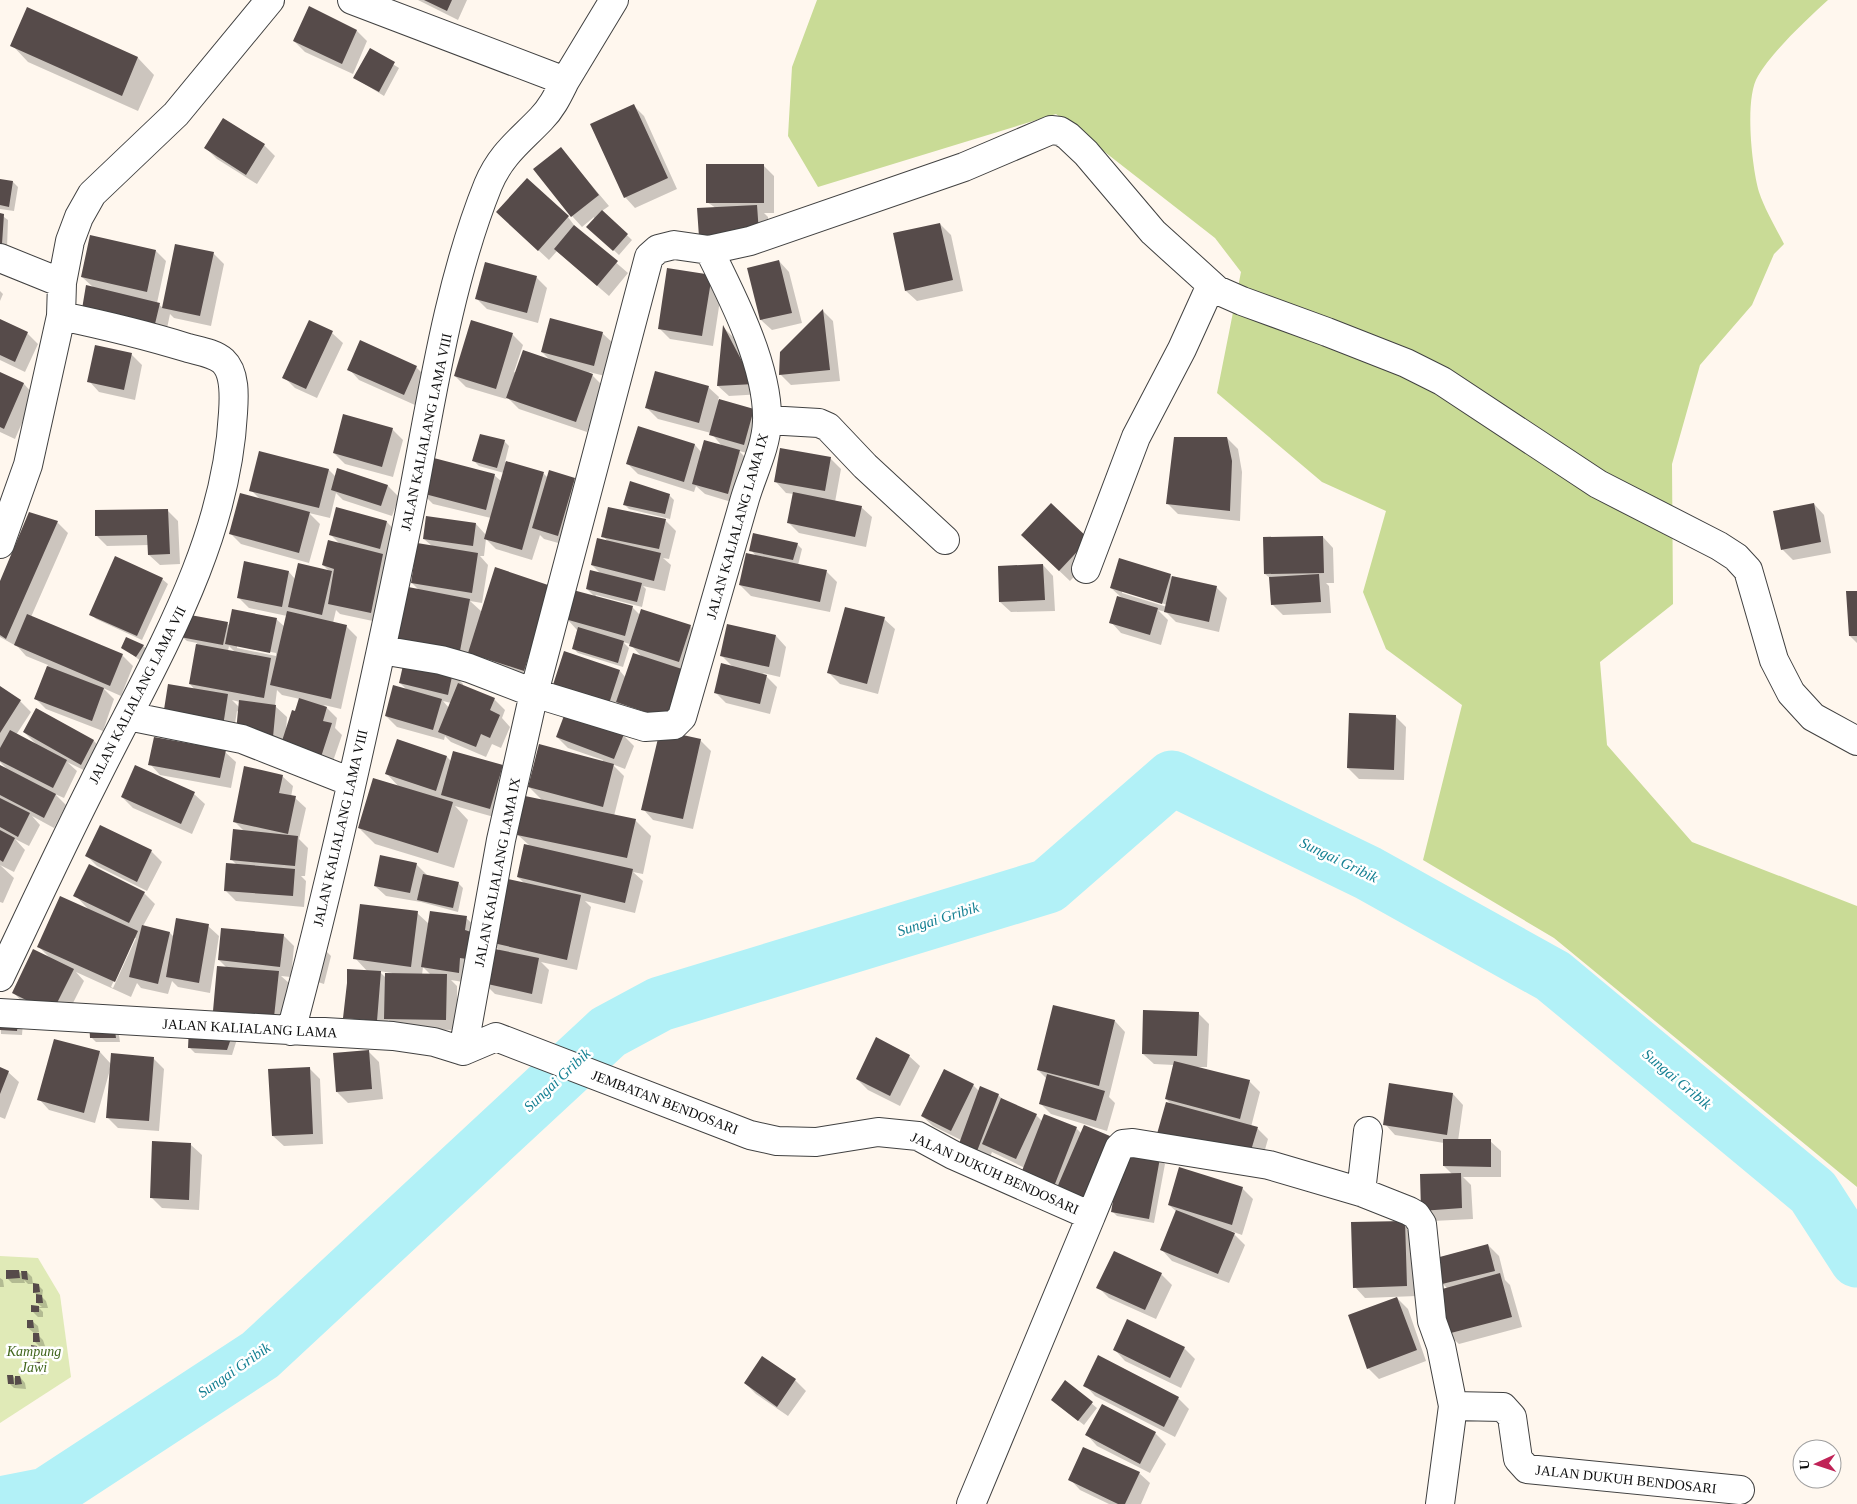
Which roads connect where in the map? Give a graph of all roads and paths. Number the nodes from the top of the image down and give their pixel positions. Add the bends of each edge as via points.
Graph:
1 (270, 0) edge
2 (352, 0) edge
3 (614, 0) edge
4 (565, 81) junction
5 (709, 250) junction
6 (0, 258) edge
7 (62, 283) junction
8 (1210, 286) junction
9 (61, 316) junction
10 (767, 420) junction
11 (944, 540) dead end
12 (0, 544) edge
13 (1086, 568) dead end
14 (381, 650) junction
15 (534, 693) junction
16 (128, 716) junction
17 (1857, 741) edge
18 (351, 782) junction
19 (0, 977) edge
20 (0, 1013) edge
21 (291, 1031) junction
22 (463, 1051) junction
23 (1368, 1131) dead end
24 (750, 1135) joint
25 (1361, 1192) junction
26 (1091, 1216) junction
27 (1453, 1406) junction
28 (1740, 1490) dead end
29 (971, 1504) edge
30 (1440, 1504) edge

1 - 7 street via 176,114 92,194 70,241
2 - 4 street
3 - 4 street, JALAN KALIALANG LAMA VIII
4 - 14 street, JALAN KALIALANG LAMA VIII via 556,101 508,150 489,183 459,273
5 - 8 street via 750,241 964,167 1051,130 1068,136 1086,153 1153,232
5 - 10 street, JALAN KALIALANG LAMA IX via 755,354
5 - 15 street, JALAN KALIALANG LAMA IX via 674,245 658,249 649,257
6 - 7 street
7 - 9 street
8 - 13 street via 1182,349 1136,437
8 - 17 street via 1406,363 1442,381 1598,484 1736,556 1748,570 1774,660 1791,693 1813,717
9 - 12 street via 28,465
9 - 16 street, JALAN KALIALANG LAMA VII via 209,354 223,361 232,385 232,429 209,535 178,618
10 - 11 street via 819,423 828,427
10 - 15 street, JALAN KALIALANG LAMA IX via 765,438 682,717 674,725 645,727
14 - 15 street via 441,660
14 - 18 street, JALAN KALIALANG LAMA VIII
15 - 22 street, JALAN KALIALANG LAMA IX via 501,840
16 - 18 street via 242,739
16 - 19 street, JALAN KALIALANG LAMA VII
18 - 21 street, JALAN KALIALANG LAMA VIII
20 - 21 street, JALAN KALIALANG LAMA
21 - 22 street, JALAN KALIALANG LAMA via 393,1036 434,1042
22 - 24 street, JEMBATAN BENDOSARI via 496,1037
23 - 25 street
24 - 26 street, JALAN DUKUH BENDOSARI via 777,1141 816,1142 878,1132 918,1136 953,1155
25 - 26 street, JALAN DUKUH BENDOSARI via 1281,1169 1126,1143 1119,1148
25 - 27 street, JALAN DUKUH BENDOSARI via 1409,1211 1422,1224 1432,1321 1442,1346
26 - 29 street, JALAN DUKUH BENDOSARI
27 - 28 street, JALAN DUKUH BENDOSARI via 1503,1407 1508,1411 1512,1417 1518,1459 1527,1469
27 - 30 street

